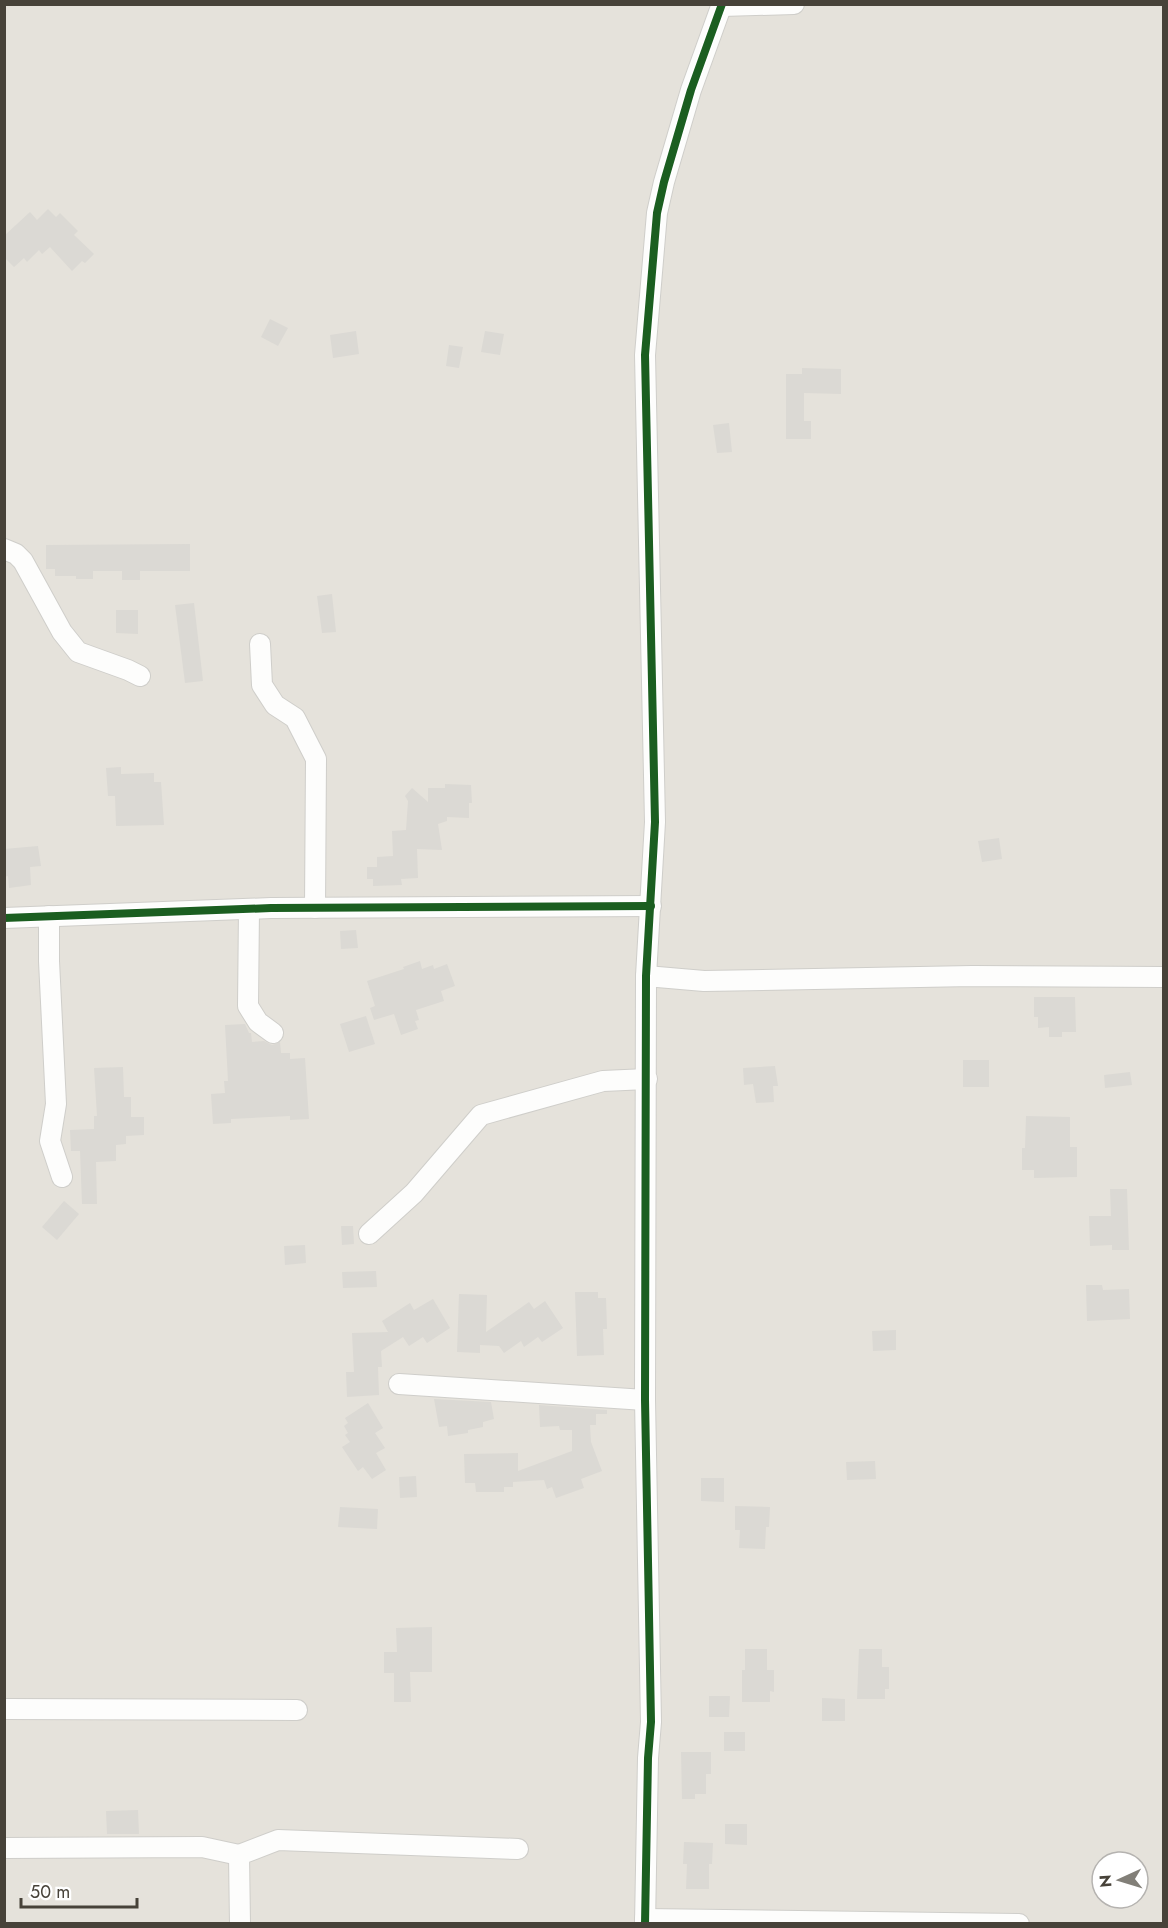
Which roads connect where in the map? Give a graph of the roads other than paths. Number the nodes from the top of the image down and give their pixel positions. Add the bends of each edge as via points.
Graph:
1 (794, 4) edge
2 (722, 5) edge
3 (4, 549) edge
4 (260, 644) dead end
5 (140, 676) dead end
6 (651, 906) junction
7 (315, 908) junction
8 (249, 909) junction
9 (49, 916) junction
10 (4, 918) edge
11 (646, 976) junction
12 (1164, 978) edge
13 (273, 1033) dead end
14 (647, 1079) junction
15 (62, 1177) dead end
16 (369, 1234) dead end
17 (399, 1384) dead end
18 (645, 1400) junction
19 (4, 1709) edge
20 (297, 1710) dead end
21 (4, 1848) edge
22 (518, 1849) dead end
23 (239, 1855) junction
24 (645, 1921) edge
25 (240, 1923) edge
26 (1019, 1923) edge

1 - 2 street
2 - 6 street via 691,90 657,213 645,355 655,822
3 - 5 street via 22,561 62,632 78,652
4 - 7 street via 262,685 275,705 295,718 316,759
6 - 7 street
6 - 11 street
7 - 8 street
8 - 9 street
8 - 13 street via 248,1006 258,1022
9 - 10 street
9 - 15 street via 56,1104 50,1141
11 - 12 street via 704,981 972,976
11 - 14 street
14 - 16 street via 603,1081 480,1116 414,1193
14 - 18 street
17 - 18 street
18 - 24 street via 651,1722
19 - 20 street
21 - 23 street via 202,1847
22 - 23 street via 278,1840
23 - 25 street
24 - 26 street

